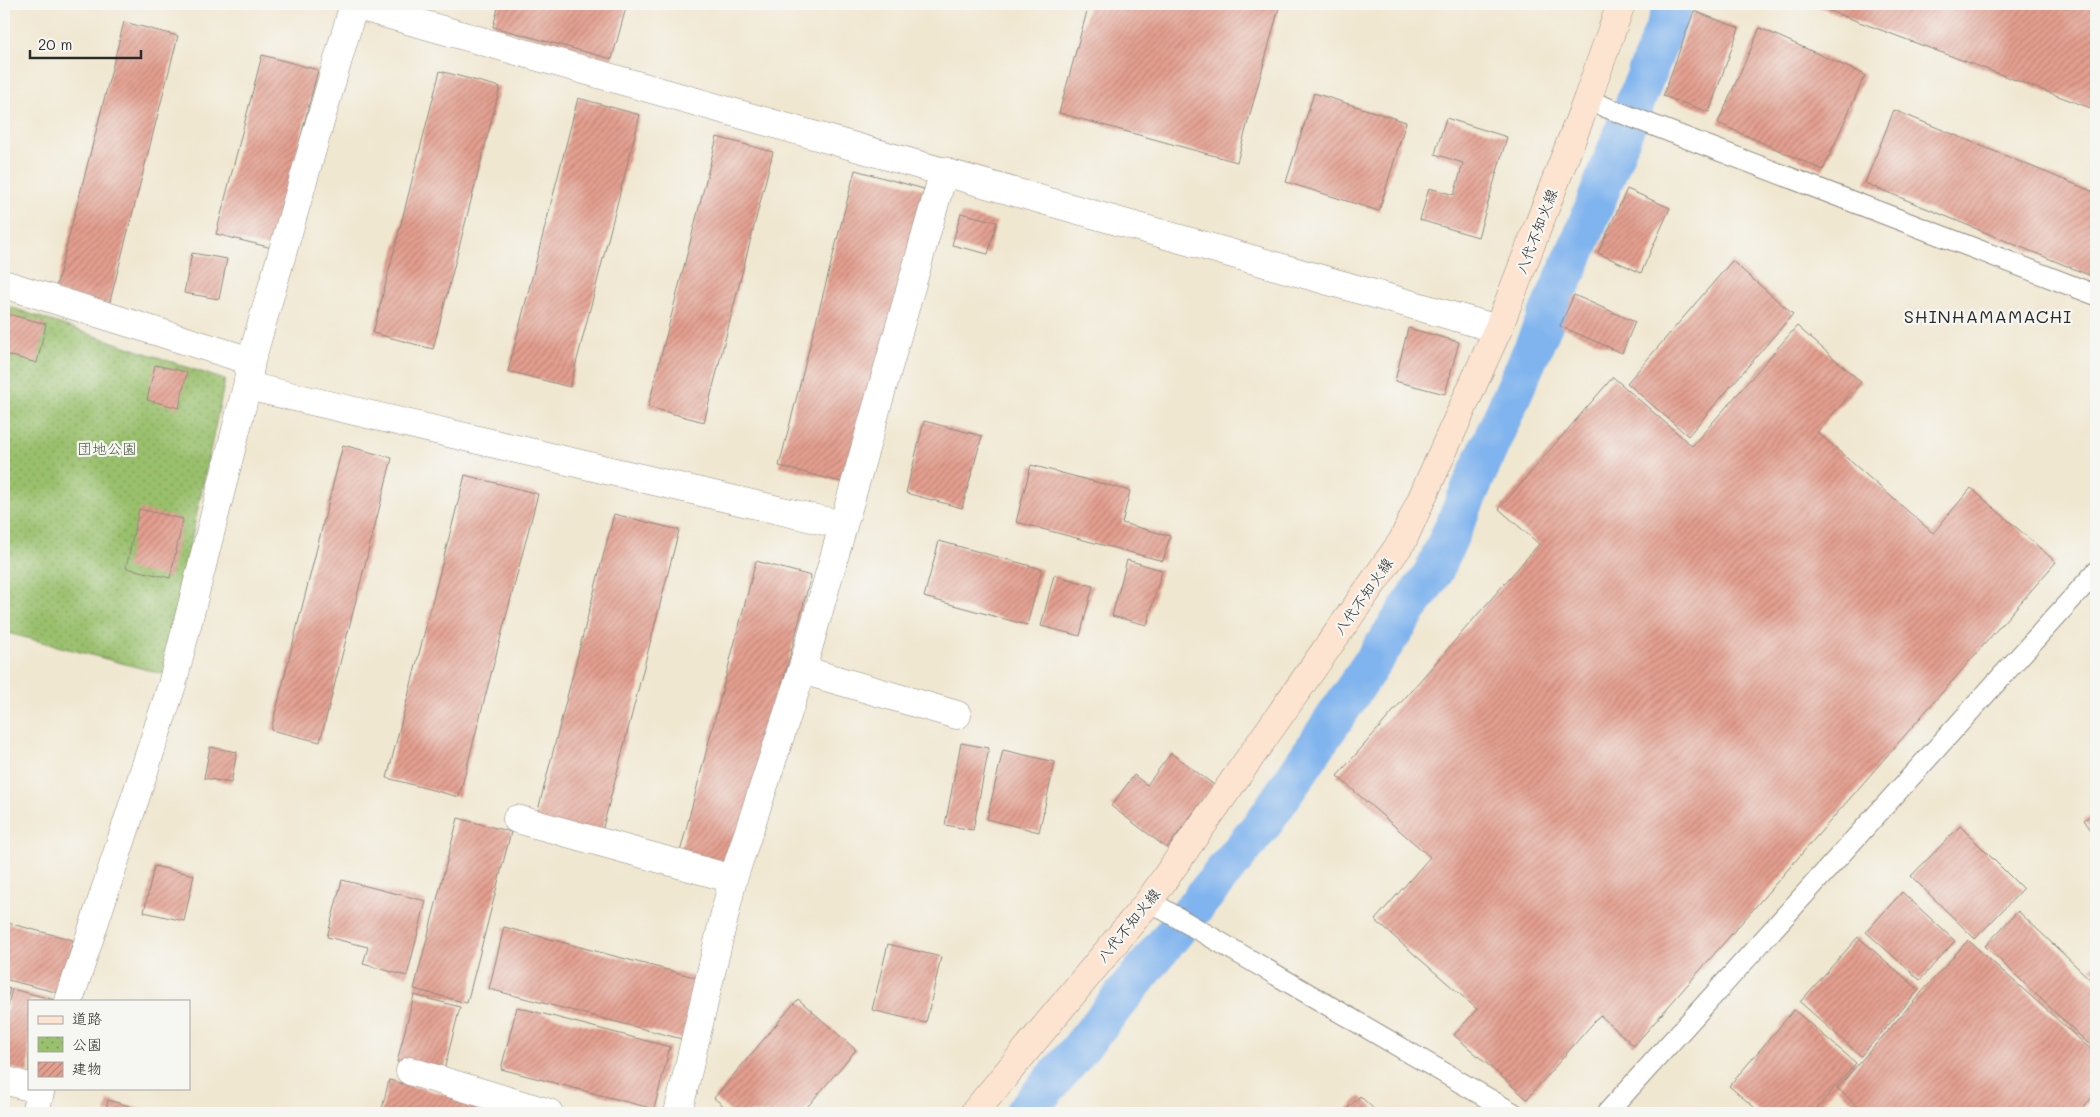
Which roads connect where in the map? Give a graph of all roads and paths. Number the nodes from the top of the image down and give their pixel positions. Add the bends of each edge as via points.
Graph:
1 (353, 4) edge
2 (1621, 4) edge
3 (1599, 104) junction
4 (944, 171) junction
5 (4, 284) edge
6 (2096, 295) edge
7 (1498, 329) junction
8 (249, 374) junction
9 (842, 525) junction
10 (2096, 572) edge
11 (802, 670) junction
12 (958, 715) dead end
13 (517, 819) dead end
14 (733, 879) junction
15 (1159, 906) junction
16 (69, 1000) edge
17 (410, 1071) dead end
18 (4, 1080) edge
19 (35, 1094) edge
20 (549, 1113) edge
21 (678, 1113) edge
22 (974, 1113) edge
23 (1513, 1113) edge
24 (1607, 1113) edge

1 - 4 street
1 - 8 street
2 - 3 main road, 八代不知火線
3 - 6 lane
3 - 7 main road, 八代不知火線
4 - 7 street
4 - 9 street
5 - 8 street
7 - 15 main road, 八代不知火線 via 1402,540
8 - 9 street
8 - 16 street via 172,684
9 - 11 street
10 - 24 lane
11 - 12 street
11 - 14 street
13 - 14 street
14 - 21 street
15 - 22 main road, 八代不知火線
15 - 23 lane
17 - 20 street
18 - 19 street

